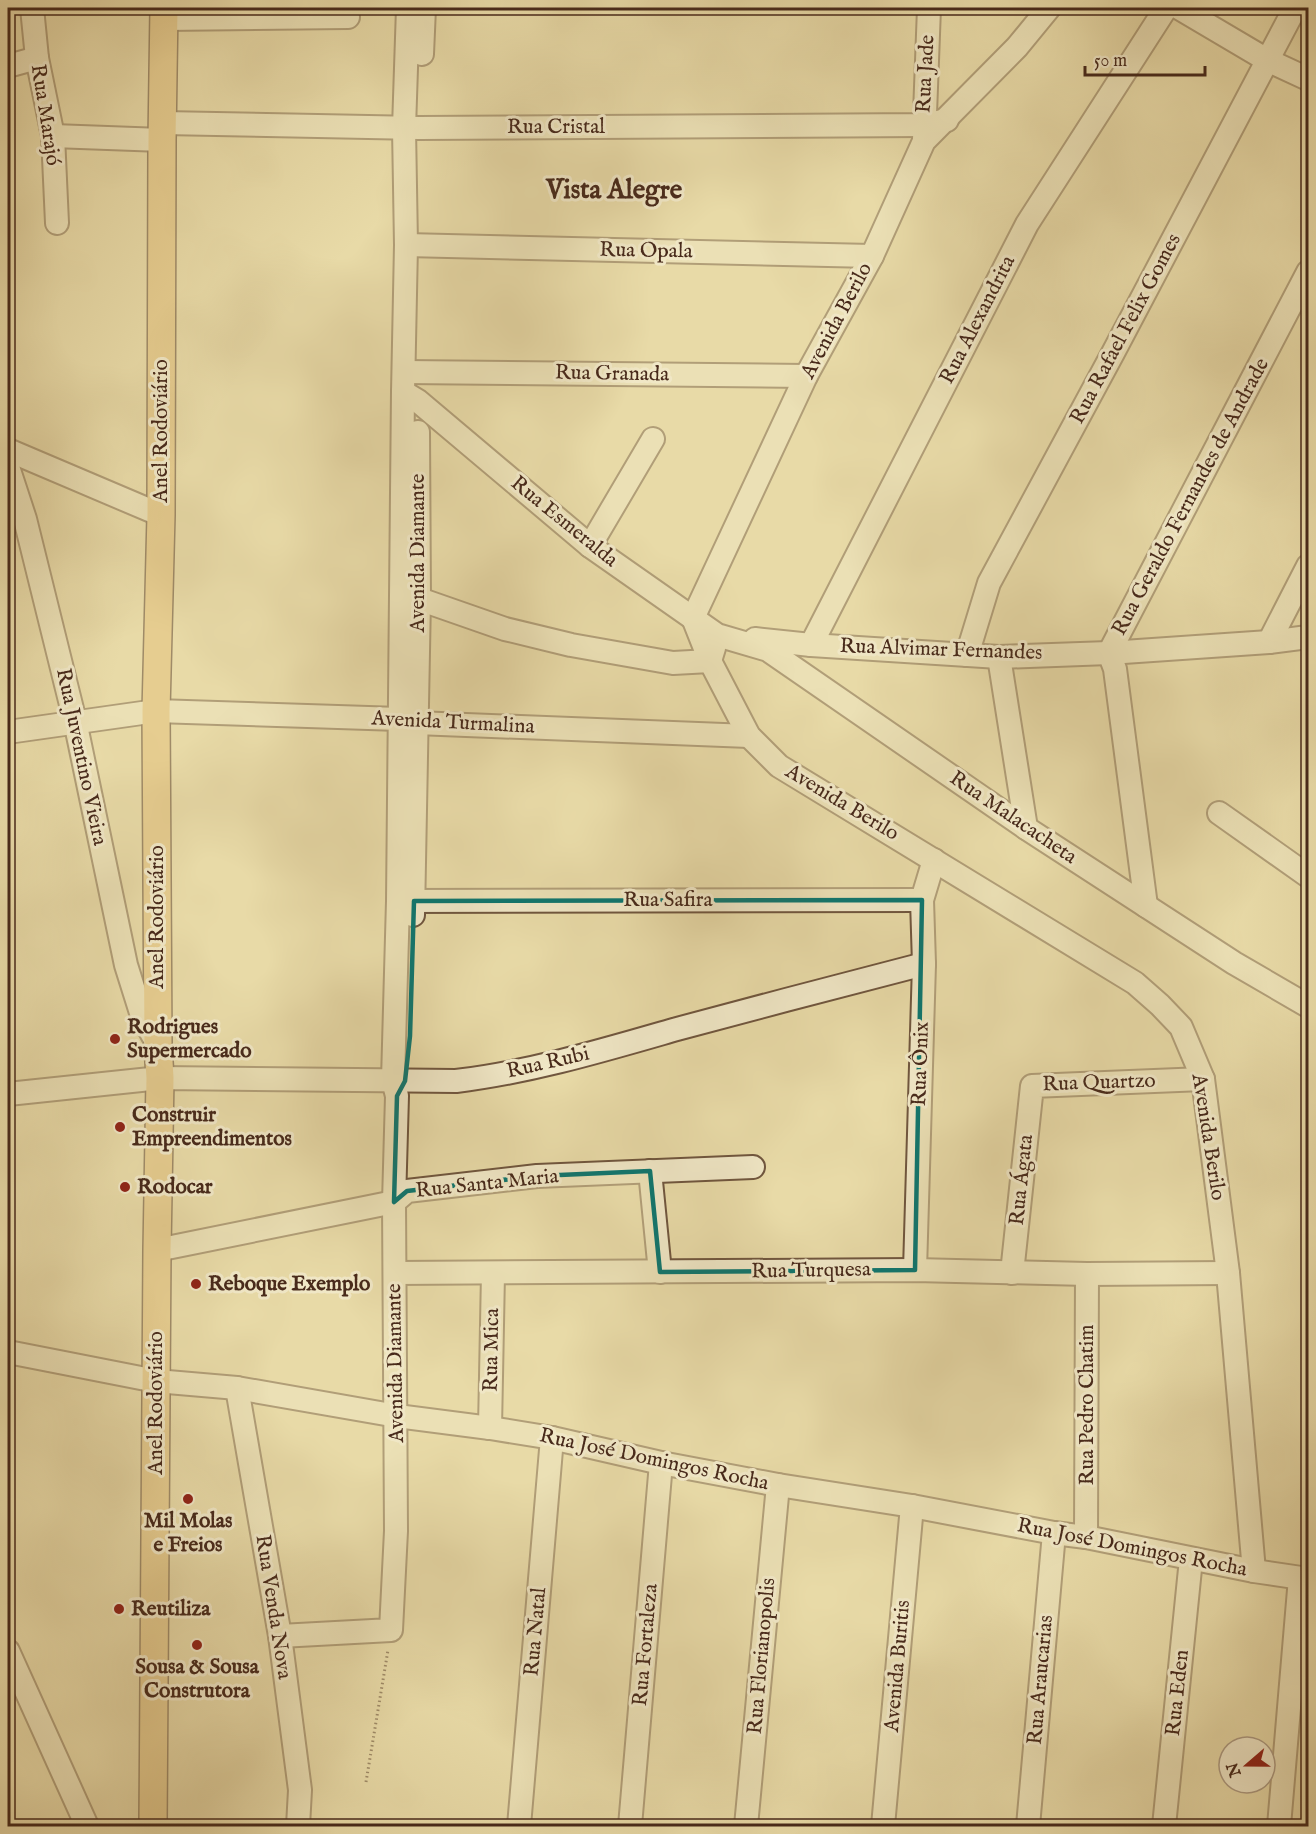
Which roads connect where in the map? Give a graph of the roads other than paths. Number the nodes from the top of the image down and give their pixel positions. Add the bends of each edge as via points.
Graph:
1 (32, 8) edge
2 (408, 8) edge
3 (423, 8) edge
4 (929, 8) edge
5 (1049, 8) edge
6 (1166, 8) edge
7 (1179, 8) edge
8 (1295, 8) edge
9 (164, 13) edge
10 (348, 17) dead end
11 (37, 58) junction
12 (1267, 60) junction
13 (8, 66) edge
14 (1308, 79) edge
15 (412, 128) junction
16 (162, 131) junction
17 (924, 133) junction
18 (53, 136) junction
19 (57, 224) dead end
20 (413, 246) junction
21 (872, 256) junction
22 (1308, 272) edge
23 (806, 376) junction
24 (411, 384) junction
25 (653, 439) dead end
26 (8, 450) edge
27 (8, 467) edge
28 (161, 515) junction
29 (590, 546) junction
30 (1308, 566) edge
31 (410, 597) junction
32 (693, 618) junction
33 (717, 634) junction
34 (1308, 637) edge
35 (1269, 642) junction
36 (811, 645) junction
37 (1109, 653) junction
38 (968, 655) junction
39 (999, 657) junction
40 (710, 661) junction
41 (156, 711) junction
42 (75, 721) junction
43 (408, 721) junction
44 (8, 732) edge
45 (749, 736) junction
46 (1219, 813) dead end
47 (1026, 828) junction
48 (934, 860) junction
49 (1308, 876) edge
50 (922, 900) junction
51 (406, 901) junction
52 (1146, 906) junction
53 (924, 964) junction
54 (1308, 1006) edge
55 (158, 1045) junction
56 (160, 1078) junction
57 (1203, 1079) junction
58 (398, 1086) junction
59 (1032, 1086) joint
60 (8, 1094) edge
61 (753, 1167) dead end
62 (650, 1171) junction
63 (394, 1202) junction
64 (157, 1250) junction
65 (915, 1270) junction
66 (660, 1272) junction
67 (1228, 1272) junction
68 (395, 1273) junction
69 (493, 1273) junction
70 (1012, 1273) junction
71 (1087, 1274) junction
72 (8, 1352) edge
73 (156, 1381) junction
74 (237, 1388) junction
75 (397, 1416) junction
76 (490, 1428) junction
77 (552, 1438) junction
78 (661, 1463) junction
79 (778, 1485) junction
80 (912, 1506) junction
81 (1054, 1533) junction
82 (1086, 1537) junction
83 (1191, 1559) junction
84 (1254, 1571) junction
85 (1304, 1578) edge
86 (280, 1636) junction
87 (8, 1651) edge
88 (87, 1827) edge
89 (153, 1827) edge
90 (298, 1827) edge
91 (519, 1827) edge
92 (630, 1827) edge
93 (746, 1827) edge
94 (883, 1827) edge
95 (1028, 1827) edge
96 (1164, 1827) edge
97 (1279, 1827) edge

1 - 11 street, Rua Marajó
2 - 15 street, Avenida Diamante
3 - 15 street, Avenida Diamante
4 - 17 street, Rua Jade
5 - 17 street, Avenida Berilo via 948,119
6 - 36 street, Rua Alexandrita via 1027,224
7 - 12 street
8 - 12 street, Rua Rafael Felix Gomes
9 - 10 street
9 - 16 main road, Anel Rodoviário
11 - 13 street
11 - 18 street, Rua Marajó
12 - 14 street
12 - 38 street, Rua Rafael Felix Gomes via 989,583
15 - 16 street, Rua Cristal
15 - 17 street, Rua Cristal
15 - 20 street, Avenida Diamante
16 - 18 street, Rua Cristal
16 - 28 main road, Anel Rodoviário
17 - 21 street, Avenida Berilo
18 - 19 street, Rua Marajó
20 - 21 street, Rua Opala
20 - 24 street, Avenida Diamante
21 - 23 street, Avenida Berilo
22 - 37 street, Rua Geraldo Fernandes de Andrade
23 - 24 street, Rua Granada
23 - 32 street, Avenida Berilo
24 - 29 street, Rua Esmeralda
24 - 31 street, Avenida Diamante
25 - 29 street
26 - 28 street
27 - 42 street, Rua Juventino Vieira via 26,519
28 - 41 main road, Anel Rodoviário
29 - 32 street, Rua Esmeralda
30 - 35 street
31 - 40 street via 505,629 572,645 673,663
31 - 43 street, Avenida Diamante
32 - 33 street, Rua Esmeralda
32 - 40 street, Avenida Berilo
33 - 36 street, Rua Alvimar Fernandes
33 - 40 street
33 - 47 street, Rua Malacacheta via 768,650
34 - 35 street, Rua Alvimar Fernandes
35 - 37 street, Rua Alvimar Fernandes
36 - 38 street, Rua Alvimar Fernandes
37 - 39 street, Rua Alvimar Fernandes
37 - 52 street, Rua Geraldo Fernandes de Andrade via 1115,669
38 - 39 street, Rua Alvimar Fernandes
39 - 47 street
40 - 45 street, Avenida Berilo
41 - 42 street, Avenida Turmalina
41 - 43 street, Avenida Turmalina
41 - 55 main road, Anel Rodoviário
42 - 44 street, Avenida Turmalina
42 - 55 street, Rua Juventino Vieira via 128,973 142,1016
43 - 45 street, Avenida Turmalina
43 - 51 street, Avenida Diamante
45 - 48 street, Avenida Berilo via 779,766
46 - 49 street
47 - 52 street, Rua Malacacheta
48 - 50 street, Rua Ônix
48 - 57 street, Avenida Berilo via 1135,983 1181,1027
50 - 51 street, Rua Safira
50 - 53 street, Rua Ônix
51 - 58 street, Avenida Diamante via 410,1036
52 - 54 street, Rua Malacacheta
53 - 58 street, Rua Rubi via 514,1072
53 - 65 street, Rua Ônix
55 - 56 main road, Anel Rodoviário
56 - 58 street, Rua Rubi
56 - 60 street, Rua Rubi
56 - 64 main road, Anel Rodoviário
57 - 59 street, Rua Quartzo
57 - 67 street, Avenida Berilo
58 - 63 street, Avenida Diamante
59 - 70 street, Rua Ágata
61 - 62 street, Rua Santa Maria
62 - 63 street, Rua Santa Maria via 537,1176 407,1191
62 - 66 street
63 - 64 street, Rua Santa Maria
63 - 68 street, Avenida Diamante
64 - 73 main road, Anel Rodoviário
65 - 66 street, Rua Turquesa
65 - 70 street, Rua Turquesa
66 - 69 street, Rua Turquesa
67 - 71 street, Rua Turquesa
67 - 84 street, Avenida Berilo
68 - 69 street, Rua Turquesa
68 - 75 street, Avenida Diamante
69 - 76 street, Rua Mica
70 - 71 street, Rua Turquesa
71 - 82 street, Rua Pedro Chatim
72 - 73 street, Rua José Domingos Rocha
73 - 74 street, Rua José Domingos Rocha
73 - 89 main road, Anel Rodoviário
74 - 75 street, Rua José Domingos Rocha
74 - 86 street, Rua Venda Nova
75 - 76 street, Rua José Domingos Rocha
75 - 86 street, Avenida Diamante via 391,1630
76 - 77 street, Rua José Domingos Rocha
77 - 78 street, Rua José Domingos Rocha
77 - 91 street, Rua Natal
78 - 79 street, Rua José Domingos Rocha
78 - 92 street, Rua Fortaleza
79 - 80 street, Rua José Domingos Rocha
79 - 93 street, Rua Florianopolis
80 - 81 street, Rua José Domingos Rocha
80 - 94 street, Avenida Buritis
81 - 82 street, Rua José Domingos Rocha
81 - 95 street, Rua Araucarias
82 - 83 street, Rua José Domingos Rocha
83 - 84 street, Rua José Domingos Rocha
83 - 96 street, Rua Eden
84 - 85 street, Rua José Domingos Rocha
85 - 97 street
86 - 90 street, Rua Venda Nova via 300,1790
87 - 88 street

